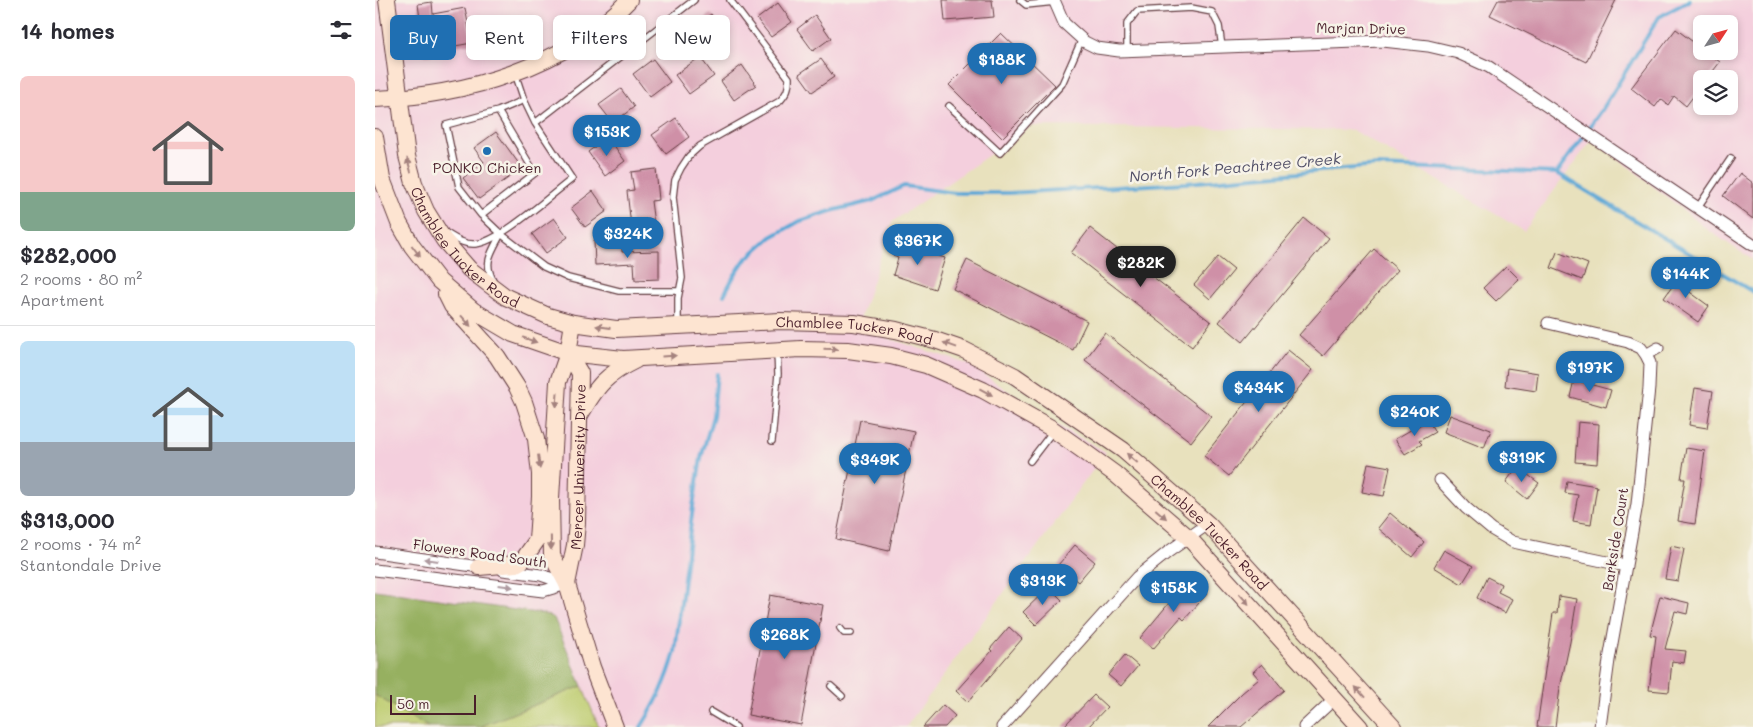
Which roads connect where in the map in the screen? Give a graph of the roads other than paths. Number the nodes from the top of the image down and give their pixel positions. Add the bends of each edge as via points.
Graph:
1 (387, 0) edge
2 (629, 0) edge
3 (694, 0) edge
4 (730, 0) edge
5 (1020, 0) edge
6 (1055, 1) edge
7 (1082, 39) junction
8 (1221, 47) junction
9 (1127, 51) junction
10 (515, 74) junction
11 (398, 98) junction
12 (375, 99) edge
13 (524, 100) junction
14 (949, 106) dead end
15 (498, 111) junction
16 (535, 123) junction
17 (375, 138) edge
18 (1731, 158) dead end
19 (1698, 207) junction
20 (481, 215) junction
21 (436, 227) junction
22 (501, 234) junction
23 (1753, 245) edge
24 (439, 280) junction
25 (679, 291) junction
26 (506, 296) junction
27 (573, 323) junction
28 (1548, 323) dead end
29 (677, 326) junction
30 (1658, 348) dead end
31 (777, 350) junction
32 (568, 353) junction
33 (1646, 355) junction
34 (643, 357) junction
35 (579, 417) junction
36 (1053, 430) junction
37 (772, 441) dead end
38 (1030, 461) dead end
39 (1441, 480) dead end
40 (1208, 524) junction
41 (1188, 537) junction
42 (375, 552) edge
43 (1626, 566) junction
44 (479, 567) junction
45 (375, 570) edge
46 (567, 584) junction
47 (840, 628) dead end
48 (851, 634) dead end
49 (831, 686) dead end
50 (842, 696) dead end
51 (1334, 699) junction
52 (711, 712) dead end
53 (615, 727) edge
54 (736, 727) edge
55 (1002, 727) edge
56 (1304, 727) edge
57 (1361, 727) edge
58 (1393, 727) edge
59 (1600, 727) edge

1 - 11 main road, Chamblee Tucker Road
2 - 10 main road via 563,51
3 - 16 lane
4 - 25 lane via 789,78 789,87 780,101 700,146 678,174 673,197 682,278
5 - 6 lane via 1026,5
6 - 7 street, Marjan Drive via 1064,23
7 - 9 street, Marjan Drive via 1097,48
7 - 14 lane via 1062,84 1000,153
8 - 9 street, Marjan Drive
8 - 9 lane via 1219,26 1211,12 1191,8 1137,11 1127,24
8 - 19 street, Marjan Drive via 1383,41 1458,53 1489,67
10 - 11 main road via 438,93
10 - 13 lane
11 - 12 main road
21 -> 11 main road, Chamblee Tucker Road via 414,183
13 - 15 lane
13 - 16 lane
15 - 20 lane via 535,173
15 - 20 lane via 446,125 459,187
16 - 22 lane via 572,178
17 -> 24 main road, Chamblee Tucker Road via 382,179 399,223 412,246
18 - 19 lane
19 - 23 street, Marjan Drive
20 - 22 lane
21 - 22 lane via 469,244
21 - 26 main road, Chamblee Tucker Road via 469,269
22 - 25 lane via 544,267 577,281 619,291
22 - 26 lane via 487,271
24 -> 32 main road, Chamblee Tucker Road via 474,311 513,334
24 -> 44 main road via 452,306 497,356 517,387 536,439 540,481 537,540 523,560 516,564
25 - 29 lane
26 - 27 main road, Chamblee Tucker Road via 548,316
29 -> 27 main road, Chamblee Tucker Road via 616,329
27 - 32 main road, Mercer University Drive
28 - 33 street via 1628,342 1641,348
40 -> 29 main road, Chamblee Tucker Road via 1123,450 1015,376 965,350 904,332 854,323 779,321
30 - 33 street
34 -> 31 main road, Chamblee Tucker Road
31 -> 36 main road, Chamblee Tucker Road via 848,350 927,365 983,390
31 - 37 lane
32 - 34 main road, Chamblee Tucker Road
32 - 35 main road, Mercer University Drive via 580,373
32 -> 46 main road, Mercer University Drive via 558,382 551,518 551,556
33 - 43 street, Barkside Court via 1649,388 1637,504
34 - 35 main road via 616,370 604,380
35 - 46 main road, Mercer University Drive via 577,523
36 - 38 lane
36 -> 41 main road, Chamblee Tucker Road via 1115,474
39 - 43 street via 1491,529 1513,542
40 - 41 street
58 -> 40 main road, Chamblee Tucker Road
41 -> 51 main road, Chamblee Tucker Road
41 - 55 street via 1137,578
44 -> 42 street, Flowers Road South
43 - 59 street, Barkside Court
44 - 46 street, Flowers Road South via 541,575
45 -> 46 street, Flowers Road South via 543,591
46 - 53 main road, Mercer University Drive via 592,667
47 - 48 lane
49 - 50 lane
51 - 56 street
51 - 57 main road, Chamblee Tucker Road
52 - 54 lane

